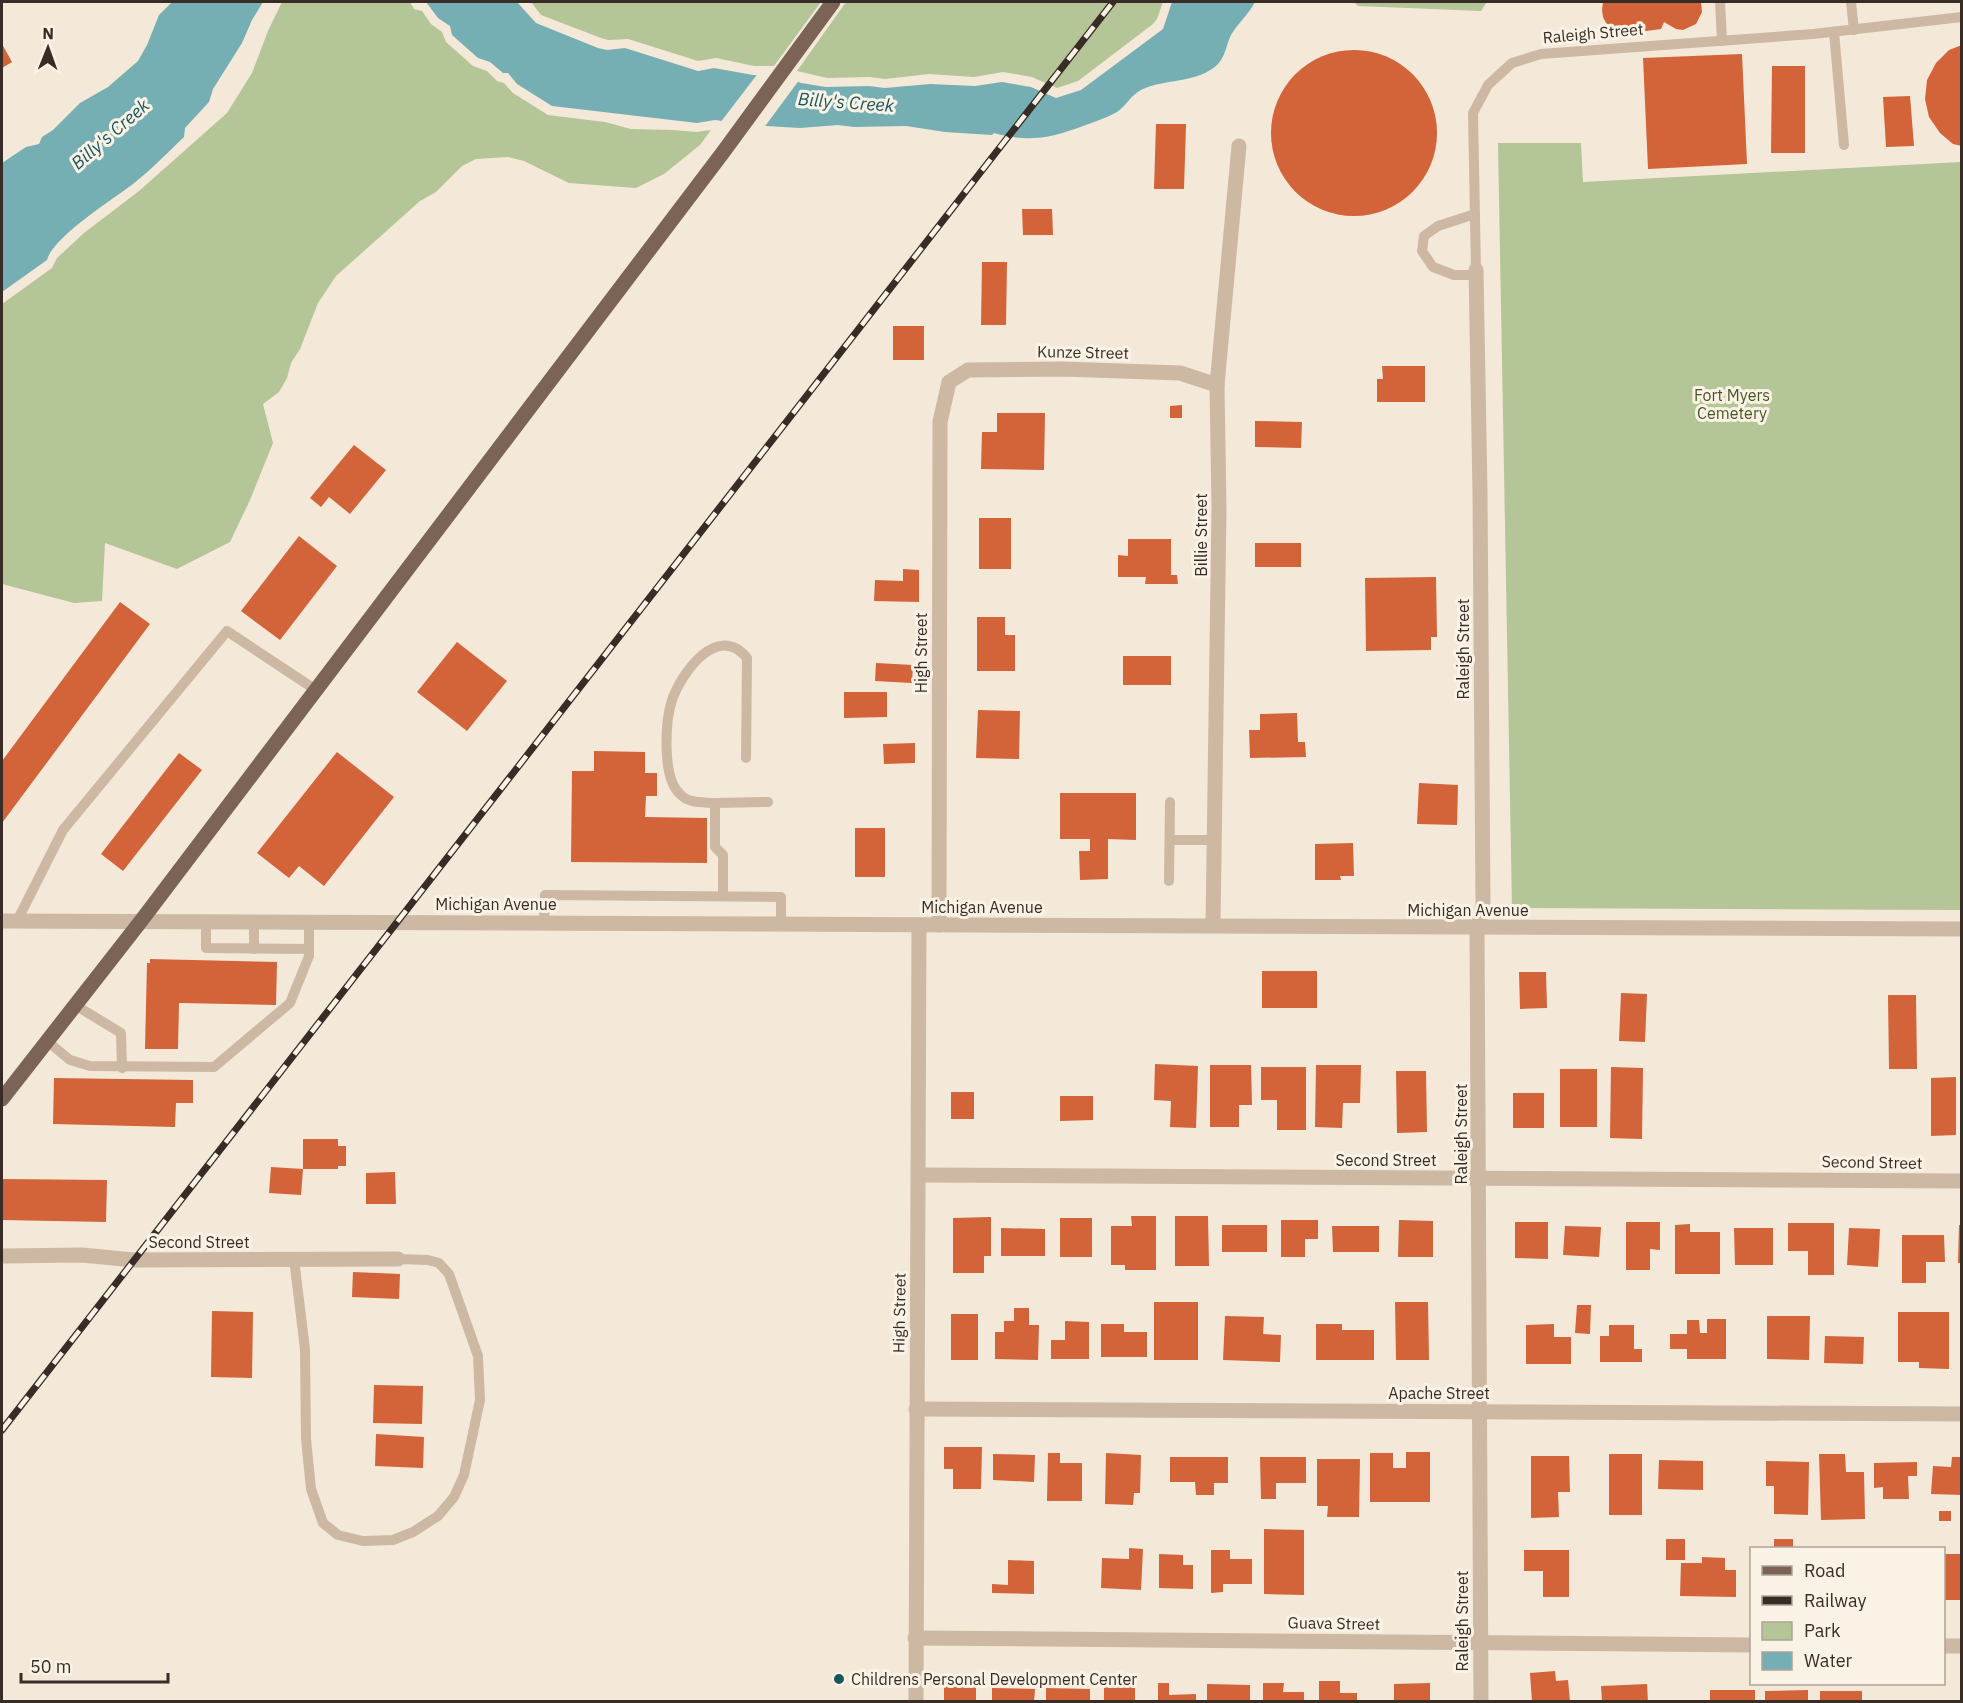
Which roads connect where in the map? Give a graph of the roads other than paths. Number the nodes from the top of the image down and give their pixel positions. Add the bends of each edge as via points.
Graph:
1 (833, 2) edge
2 (1720, 2) edge
3 (1851, 2) edge
4 (1962, 17) edge
5 (1854, 30) junction
6 (1834, 33) junction
7 (1722, 41) junction
8 (1844, 145) dead end
9 (1239, 146) dead end
10 (1475, 214) junction
11 (1476, 273) junction
12 (949, 381) joint
13 (1217, 385) junction
14 (316, 690) junction
15 (746, 758) dead end
16 (768, 802) dead end
17 (1170, 802) dead end
18 (715, 803) junction
19 (1170, 840) junction
20 (1215, 840) junction
21 (1169, 881) dead end
22 (723, 896) junction
23 (9, 921) edge
24 (141, 921) junction
25 (206, 921) junction
26 (254, 921) junction
27 (309, 922) junction
28 (544, 922) junction
29 (781, 924) junction
30 (918, 925) junction
31 (939, 925) junction
32 (1213, 925) junction
33 (1477, 928) junction
34 (1962, 929) edge
35 (254, 949) junction
36 (309, 949) junction
37 (75, 1005) junction
38 (47, 1041) junction
39 (122, 1068) junction
40 (2, 1099) edge
41 (919, 1175) junction
42 (1479, 1178) junction
43 (1962, 1181) edge
44 (2, 1256) edge
45 (294, 1259) junction
46 (398, 1259) joint
47 (916, 1409) junction
48 (1479, 1411) junction
49 (1962, 1414) edge
50 (915, 1638) junction
51 (1480, 1643) junction
52 (1750, 1644) edge
53 (1945, 1646) edge
54 (1962, 1646) edge
55 (916, 1701) edge
56 (1481, 1701) edge

1 - 14 main road
2 - 7 lane
3 - 5 lane
4 - 5 lane, Raleigh Street
5 - 6 lane, Raleigh Street
6 - 7 lane, Raleigh Street
6 - 8 lane
7 - 10 lane, Raleigh Street via 1541,54 1512,63 1488,85 1473,113
9 - 13 street, Billie Street
10 - 11 lane, Raleigh Street
10 - 11 lane via 1438,226 1424,237 1422,251 1433,267 1454,275
11 - 33 street, Raleigh Street via 1483,906
12 - 13 street, Kunze Street via 968,370 1062,369 1180,373
12 - 31 street, High Street via 940,422
13 - 20 street, Billie Street
14 - 23 lane via 227,631 63,830
14 - 24 main road
15 - 18 lane via 747,658 739,648 725,644 709,649 696,661 681,682 669,716 669,776 674,787 691,801
16 - 18 lane
17 - 19 lane
18 - 22 lane via 715,847 723,855
19 - 20 lane
19 - 21 lane
20 - 32 street, Billie Street
22 - 28 lane via 544,895
22 - 29 lane via 781,897
23 - 24 street, Michigan Avenue
24 - 25 street, Michigan Avenue
24 - 37 main road
25 - 26 street, Michigan Avenue
25 - 35 lane via 206,948
26 - 27 street, Michigan Avenue
26 - 35 lane
27 - 28 street, Michigan Avenue
27 - 36 lane
28 - 29 street, Michigan Avenue
29 - 30 street, Michigan Avenue
30 - 31 street, Michigan Avenue
30 - 41 street, High Street
31 - 32 street, Michigan Avenue
32 - 33 street, Michigan Avenue
33 - 34 street, Michigan Avenue
33 - 42 street, Raleigh Street
35 - 36 lane
36 - 39 lane via 290,1003 214,1067
37 - 38 main road
37 - 39 lane via 121,1033
38 - 39 lane via 70,1060
38 - 40 main road
41 - 42 street, Second Street
41 - 47 street, High Street
42 - 43 street, Second Street
42 - 48 street, Raleigh Street
44 - 45 street, Second Street
45 - 46 street, Second Street
45 - 46 lane via 305,1349 310,1489 323,1523 338,1536 363,1541 393,1540 412,1532 438,1516 454,1497 464,1475 480,1400 478,1356 449,1274 440,1263
47 - 48 street, Apache Street
47 - 50 street, High Street
48 - 49 street, Apache Street
48 - 51 street, Raleigh Street
50 - 51 street, Guava Street
50 - 55 street, High Street
51 - 52 street, Guava Street
51 - 56 street, Raleigh Street
53 - 54 street

